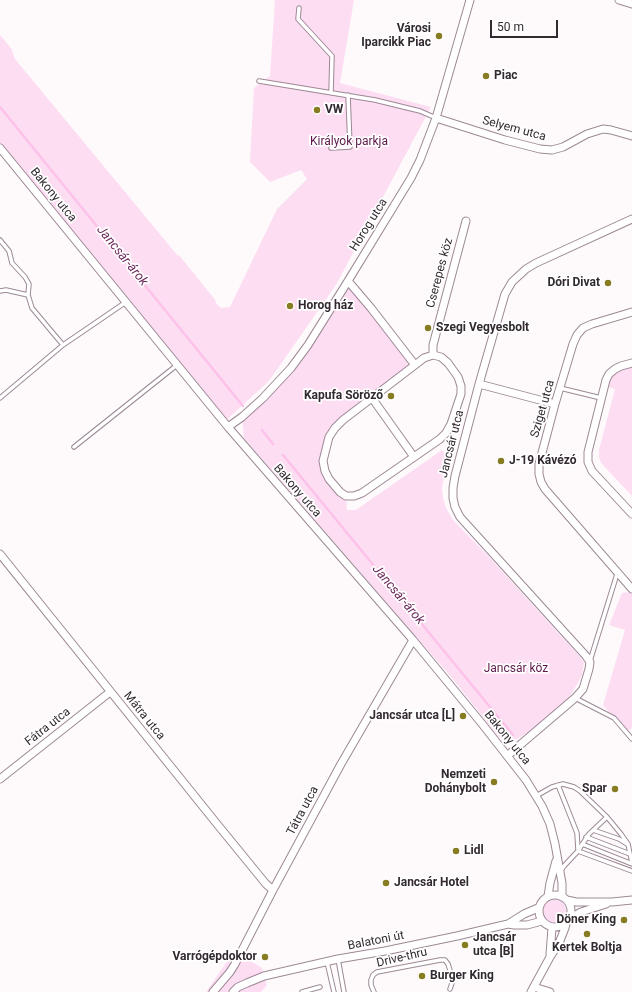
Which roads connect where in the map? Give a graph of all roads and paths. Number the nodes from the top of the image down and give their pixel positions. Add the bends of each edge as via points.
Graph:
1 (470, 0) edge
2 (619, 0) edge
3 (632, 4) edge
4 (299, 8) dead end
5 (259, 81) dead end
6 (331, 93) junction
7 (348, 95) junction
8 (436, 118) junction
9 (632, 136) edge
10 (0, 148) edge
11 (331, 148) dead end
12 (632, 219) edge
13 (466, 221) dead end
14 (0, 240) edge
15 (348, 281) junction
16 (0, 292) edge
17 (28, 295) junction
18 (126, 302) junction
19 (632, 312) edge
20 (63, 345) junction
21 (433, 355) junction
22 (632, 363) edge
23 (177, 365) junction
24 (415, 365) junction
25 (479, 384) junction
26 (560, 388) junction
27 (0, 398) edge
28 (372, 398) junction
29 (601, 400) junction
30 (555, 404) junction
31 (228, 427) junction
32 (74, 447) dead end
33 (414, 457) junction
34 (632, 514) edge
35 (0, 554) edge
36 (618, 572) junction
37 (632, 589) edge
38 (413, 640) junction
39 (590, 662) junction
40 (110, 692) junction
41 (575, 698) junction
42 (632, 739) edge
43 (508, 756) junction
44 (0, 779) edge
45 (558, 785) junction
46 (536, 796) junction
47 (607, 817) junction
48 (593, 830) junction
49 (586, 837) junction
50 (582, 844) junction
51 (628, 844) junction
52 (578, 851) junction
53 (630, 854) junction
54 (557, 858) junction
55 (632, 863) edge
56 (632, 871) edge
57 (560, 873) junction
58 (273, 890) junction
59 (548, 896) junction
60 (564, 898) junction
61 (632, 900) edge
62 (612, 902) junction
63 (538, 908) junction
64 (542, 921) junction
65 (567, 921) junction
66 (508, 924) junction
67 (552, 928) junction
68 (550, 957) junction
69 (338, 959) junction
70 (327, 962) junction
71 (247, 982) junction
72 (320, 987) dead end
73 (532, 989) edge
74 (450, 990) dead end
75 (213, 992) edge
76 (233, 992) edge
77 (240, 992) edge
78 (303, 992) edge
79 (334, 992) edge
80 (344, 992) edge
81 (374, 992) edge
82 (550, 992) edge

1 - 8 street, Horog utca
2 - 3 street
4 - 6 lane via 298,19 332,56
5 - 6 lane
6 - 7 lane
7 - 8 lane via 399,106
7 - 11 lane via 350,147
8 - 9 street, Selyem utca via 540,149 552,150 563,147 587,134 603,129
8 - 15 street, Horog utca via 411,178
10 - 18 street, Bakony utca
12 - 25 street, Jancsár utca via 536,262 512,282 505,294
13 - 21 street, Cserepes köz via 433,345
14 - 17 lane via 9,251 12,262 29,284
15 - 24 street
15 - 31 street, Horog utca via 308,346 291,368 263,398
16 - 17 lane via 6,290
17 - 20 lane via 32,308
18 - 20 lane
18 - 23 street, Bakony utca
19 - 26 street, Sziget utca via 592,324 577,335
20 - 27 lane
21 - 24 street
21 - 33 street via 448,363 458,377 462,394 446,433
22 - 29 street via 615,369 610,374
23 - 31 street, Bakony utca
23 - 32 lane
24 - 28 street
25 - 30 street
25 - 39 street, Jancsár utca via 455,476 455,508 460,517
26 - 29 lane
26 - 30 street, Sziget utca
28 - 33 street
28 - 33 street via 343,420 329,437 323,461 325,471 340,492 346,496 354,496 372,487
29 - 34 street via 588,452 588,462 592,471
30 - 36 street, Sziget utca via 539,464 541,482
31 - 38 street, Bakony utca
35 - 40 street, Mátra utca
36 - 37 street, Sziget utca
36 - 39 lane
38 - 43 street, Bakony utca
38 - 58 street, Tátra utca via 341,764
39 - 41 street via 583,689
40 - 44 street, Fátra utca
40 - 58 street, Mátra utca
41 - 42 lane via 614,718
41 - 43 street
43 - 46 street, Bakony utca
45 - 46 lane
45 - 47 lane via 574,787
45 - 52 lane via 577,833
46 - 54 street, Bakony utca via 550,824
47 - 48 lane
47 - 51 lane
48 - 49 lane
48 - 51 lane
49 - 50 lane
49 - 53 lane
50 - 52 lane
50 - 55 lane
51 - 53 lane
52 - 56 lane
52 - 57 lane
53 - 55 lane
54 - 57 street, Bakony utca
54 - 59 street, Bakony utca
57 - 60 street, Bakony utca
58 - 75 street, Tátra utca via 235,964
59 - 60 street via 558,895
59 - 63 street
60 - 62 street via 576,902
60 - 65 street via 571,909
61 - 62 street
62 - 65 street via 581,912
63 - 64 street via 538,915
63 - 66 street, Balatoni út
64 - 66 street, Balatoni út via 527,925
64 - 67 street
65 - 67 street via 562,926
65 - 68 street
66 - 69 street, Balatoni út
67 - 68 street
68 - 73 street
69 - 70 street, Balatoni út
69 - 80 lane
70 - 71 street, Balatoni út
70 - 79 lane
71 - 76 street, Balatoni út
71 - 77 street
72 - 78 lane
73 - 82 street
74 - 81 lane, Drive-thru via 453,980 448,964 445,960 440,960 377,972 371,980

